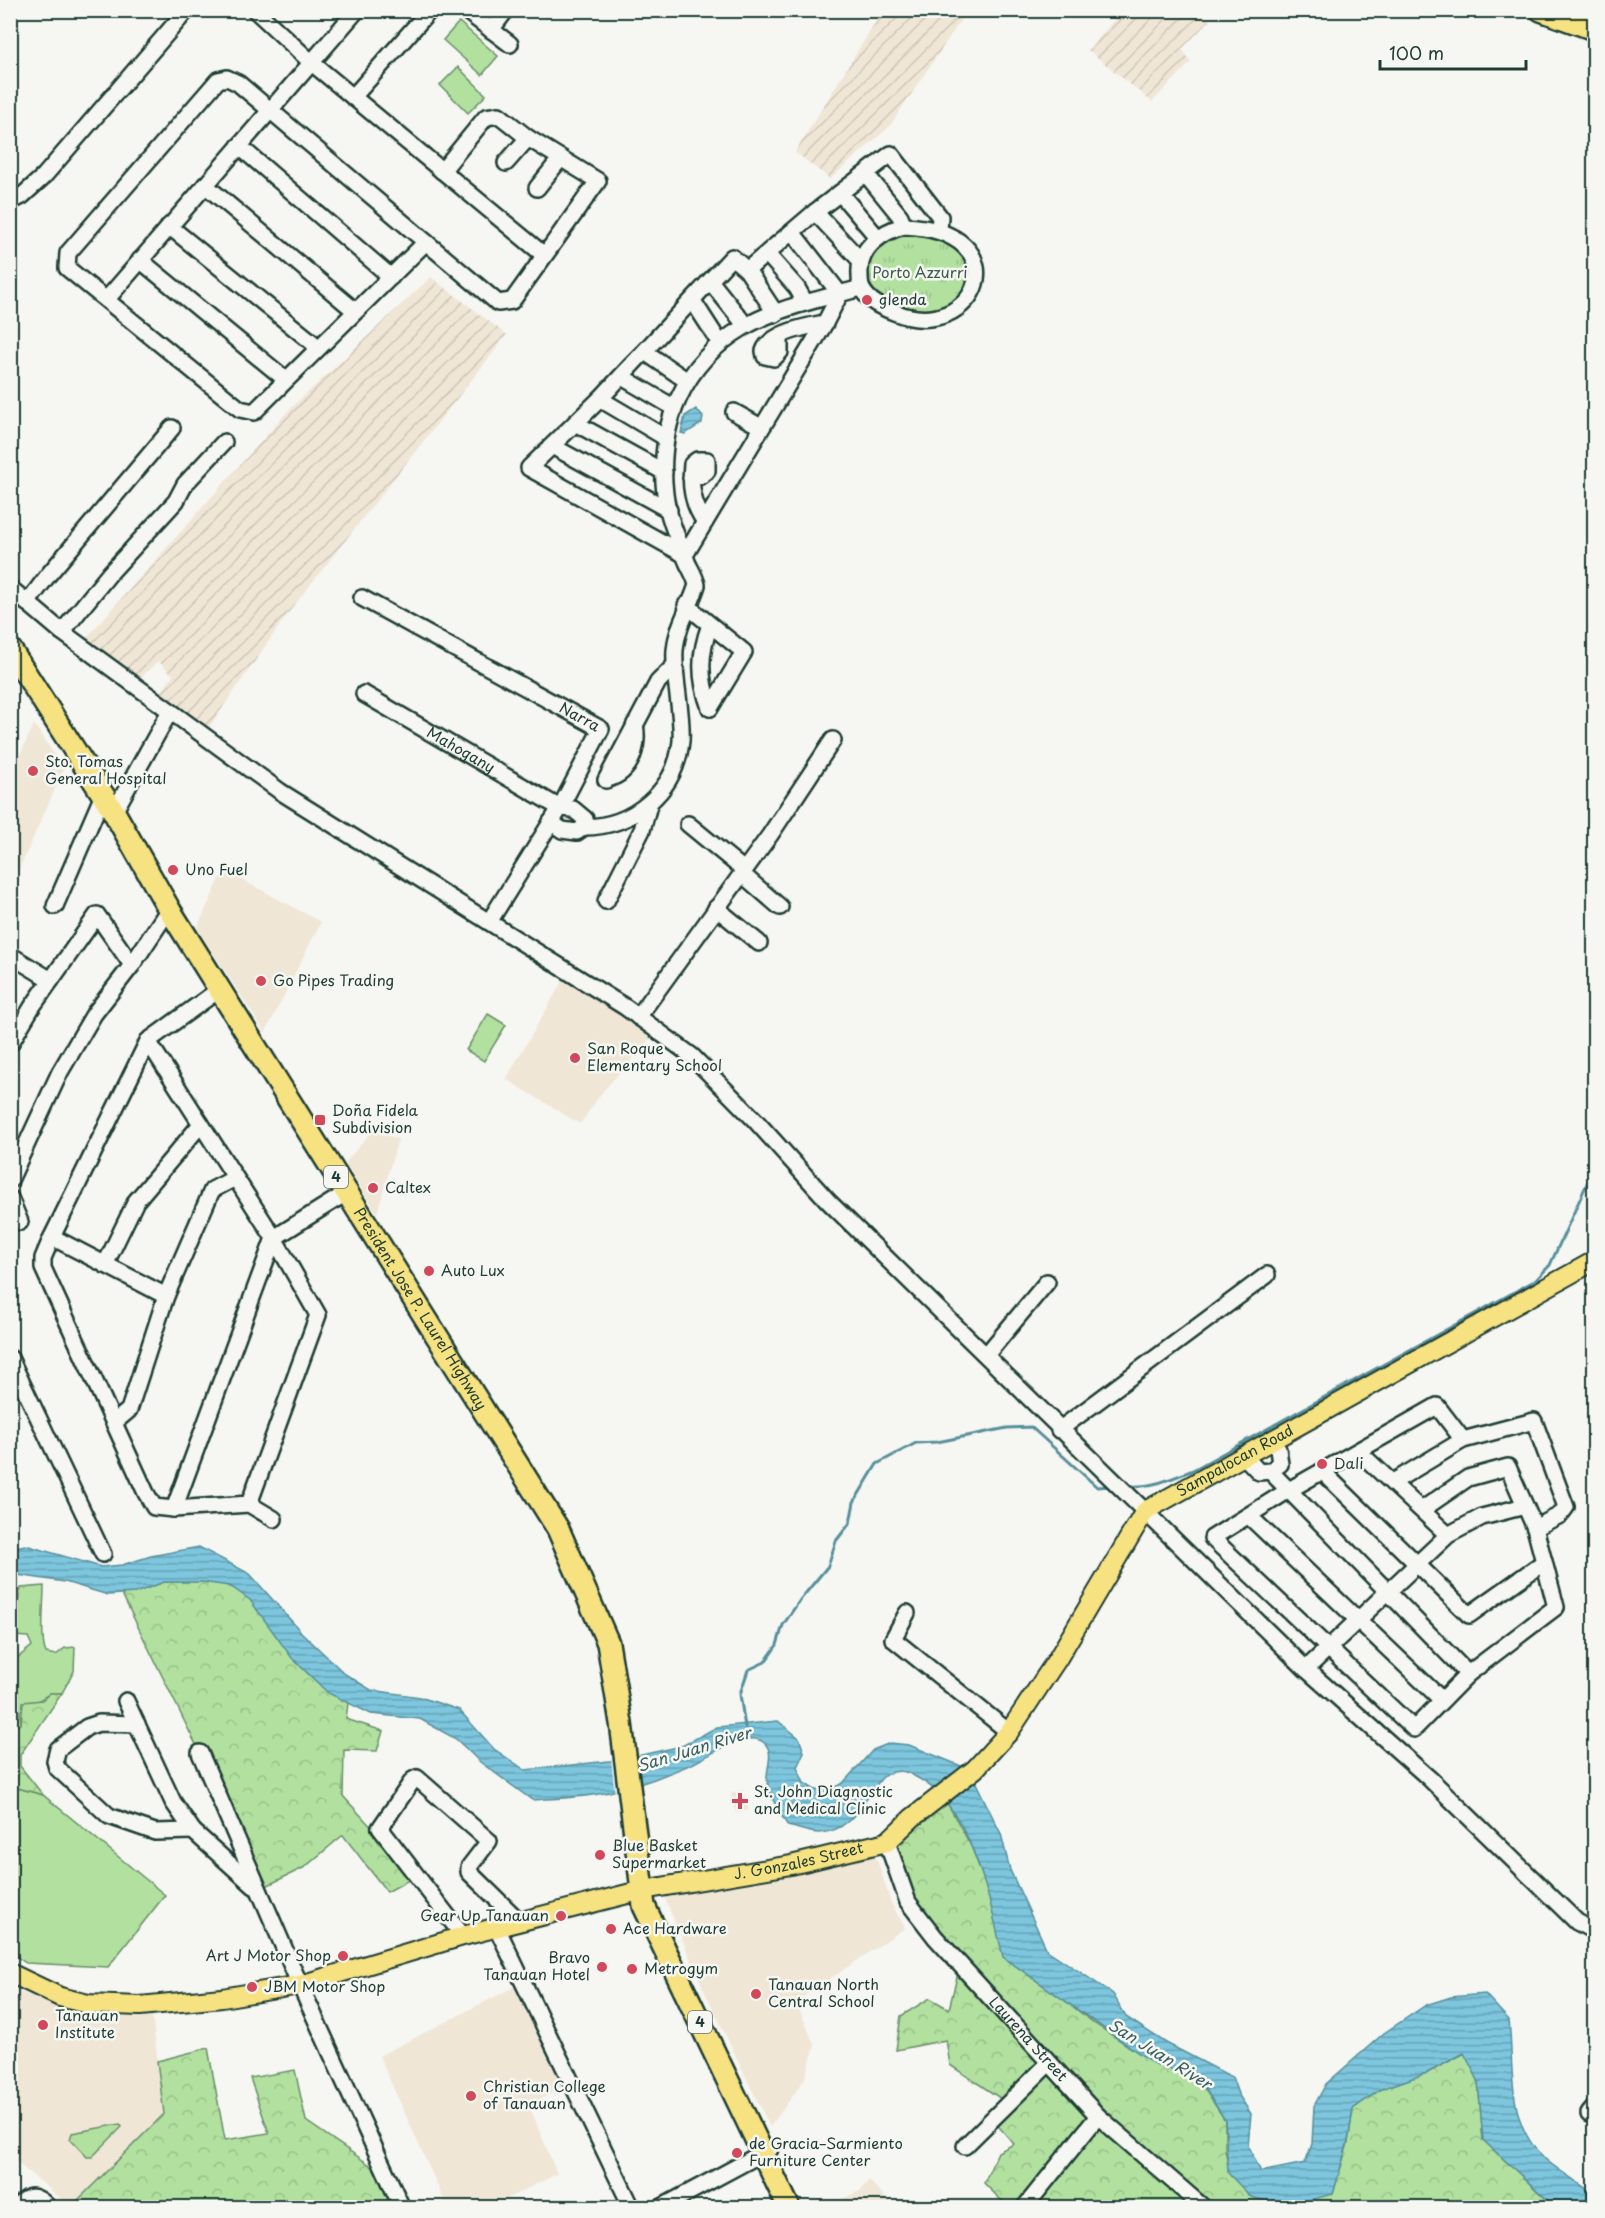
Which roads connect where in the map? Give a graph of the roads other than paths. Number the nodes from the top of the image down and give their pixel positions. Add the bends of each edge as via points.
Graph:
1 (187, 10) edge
2 (250, 10) edge
3 (430, 10) edge
4 (465, 10) edge
5 (506, 10) edge
6 (1542, 10) edge
7 (255, 11) edge
8 (352, 12) edge
9 (1594, 28) edge
10 (491, 30) junction
11 (510, 44) dead end
12 (312, 63) junction
13 (353, 97) junction
14 (268, 111) junction
15 (528, 138) junction
16 (239, 146) junction
17 (561, 158) junction
18 (506, 164) dead end
19 (442, 171) junction
20 (866, 174) junction
21 (205, 185) junction
22 (537, 188) dead end
23 (840, 193) junction
24 (10, 202) edge
25 (815, 212) junction
26 (170, 226) junction
27 (904, 226) junction
28 (939, 230) junction
29 (792, 232) junction
30 (878, 238) junction
31 (426, 242) junction
32 (767, 254) junction
33 (544, 255) junction
34 (140, 260) junction
35 (860, 260) junction
36 (747, 270) junction
37 (391, 277) junction
38 (711, 282) junction
39 (861, 288) junction
40 (840, 294) junction
41 (107, 299) junction
42 (693, 301) junction
43 (805, 302) junction
44 (354, 310) junction
45 (776, 314) junction
46 (825, 323) junction
47 (746, 326) junction
48 (780, 337) dead end
49 (720, 343) junction
50 (318, 347) junction
51 (645, 352) junction
52 (622, 377) junction
53 (285, 379) junction
54 (686, 380) junction
55 (600, 399) junction
56 (673, 407) junction
57 (734, 412) dead end
58 (575, 423) junction
59 (761, 427) junction
60 (172, 428) dead end
61 (666, 438) junction
62 (224, 442) dead end
63 (552, 446) junction
64 (664, 472) junction
65 (691, 478) dead end
66 (669, 510) junction
67 (705, 522) junction
68 (685, 555) junction
69 (10, 588) edge
70 (362, 598) dead end
71 (27, 603) junction
72 (686, 605) junction
73 (710, 625) junction
74 (62, 632) junction
75 (10, 649) edge
76 (675, 665) junction
77 (364, 694) dead end
78 (170, 711) junction
79 (635, 724) dead end
80 (833, 740) dead end
81 (109, 803) junction
82 (649, 804) junction
83 (560, 808) junction
84 (551, 822) junction
85 (584, 823) junction
86 (688, 824) dead end
87 (743, 872) junction
88 (606, 901) dead end
89 (55, 906) dead end
90 (780, 907) dead end
91 (716, 908) junction
92 (169, 909) junction
93 (489, 922) junction
94 (759, 943) dead end
95 (10, 955) edge
96 (132, 965) junction
97 (51, 980) junction
98 (220, 988) junction
99 (638, 1017) junction
100 (148, 1041) junction
101 (10, 1044) edge
102 (201, 1124) junction
103 (235, 1178) junction
104 (10, 1180) edge
105 (346, 1193) junction
106 (10, 1198) edge
107 (20, 1222) dead end
108 (52, 1237) junction
109 (274, 1238) junction
110 (1594, 1261) edge
111 (105, 1265) junction
112 (1267, 1275) dead end
113 (1047, 1282) dead end
114 (166, 1296) junction
115 (987, 1354) junction
116 (10, 1358) edge
117 (116, 1421) junction
118 (1059, 1430) junction
119 (1463, 1440) junction
120 (1269, 1441) junction
121 (1358, 1451) junction
122 (1243, 1455) junction
123 (1270, 1471) junction
124 (1322, 1471) junction
125 (1393, 1482) junction
126 (1289, 1490) junction
127 (249, 1504) junction
128 (1525, 1506) junction
129 (174, 1509) junction
130 (1423, 1509) junction
131 (1145, 1511) junction
132 (1249, 1515) junction
133 (274, 1519) dead end
134 (1535, 1528) junction
135 (1448, 1536) junction
136 (103, 1554) dead end
137 (1544, 1562) junction
138 (1416, 1564) junction
139 (1388, 1592) junction
140 (907, 1614) dead end
141 (1358, 1620) junction
142 (1328, 1648) junction
143 (1306, 1669) junction
144 (1468, 1674) junction
145 (1442, 1700) junction
146 (126, 1701) dead end
147 (137, 1724) junction
148 (1009, 1732) junction
149 (200, 1754) dead end
150 (193, 1831) junction
151 (887, 1842) junction
152 (258, 1890) junction
153 (643, 1890) junction
154 (520, 1922) junction
155 (497, 1928) junction
156 (1594, 1931) edge
157 (464, 1936) junction
158 (10, 1973) edge
159 (300, 1985) junction
160 (1048, 2064) junction
161 (1594, 2108) edge
162 (1098, 2116) junction
163 (1594, 2116) edge
164 (965, 2146) dead end
165 (767, 2152) junction
166 (16, 2208) edge
167 (49, 2208) edge
168 (402, 2208) edge
169 (632, 2208) edge
170 (660, 2208) edge
171 (789, 2208) edge
172 (799, 2208) edge
173 (1024, 2208) edge
174 (1204, 2208) edge

1 - 24 street via 44,176
2 - 7 street
3 - 13 street
4 - 10 street
5 - 10 street
6 - 9 highway
7 - 12 street
8 - 12 street
10 - 11 street
12 - 13 street
12 - 14 street
13 - 19 street
14 - 16 street
14 - 31 street
14 - 41 street via 238,83 227,78 218,80 68,253 67,268
15 - 17 street
15 - 18 street
15 - 19 street via 499,115 492,114
16 - 21 street
16 - 37 street
17 - 22 street
17 - 33 street via 598,181
19 - 33 street
20 - 23 street
20 - 27 street
20 - 28 street via 891,154 940,217
21 - 26 street
21 - 44 street
23 - 25 street
23 - 30 street
25 - 29 street
25 - 35 street
26 - 34 street
26 - 50 street
27 - 28 street
27 - 30 street
28 - 39 street via 968,249 978,269 976,284 965,303 948,314 908,318 874,304
29 - 32 street
29 - 40 street
30 - 35 street
31 - 33 street via 498,303 506,304
31 - 37 street
32 - 36 street
32 - 43 street
34 - 41 street
34 - 53 street
35 - 39 street
36 - 38 street via 732,257
36 - 45 street
37 - 44 street
38 - 42 street
38 - 47 street
39 - 40 street
40 - 43 street
40 - 46 street
41 - 53 street via 248,412 254,412
42 - 49 street
42 - 51 street
43 - 45 street
44 - 50 street
45 - 47 street
46 - 48 street via 795,329
46 - 59 street
47 - 49 street
49 - 54 street
50 - 53 street
51 - 52 street
51 - 54 street
52 - 55 street
52 - 56 street
54 - 56 street
55 - 58 street
55 - 61 street
56 - 61 street
57 - 59 street
58 - 63 street
58 - 64 street
59 - 67 street
60 - 71 street
61 - 64 street
62 - 74 street
63 - 66 street
63 - 68 street via 529,468
64 - 66 street
65 - 67 street via 697,512
66 - 68 street
67 - 68 street
68 - 72 street via 696,585
69 - 71 street
70 - 83 street, Narra via 601,729
71 - 74 street
72 - 73 street
72 - 76 street via 679,623
73 - 73 street via 700,669 710,708 744,652
74 - 78 street
75 - 81 highway, President Jose P. Laurel Highway / 4
76 - 79 street via 658,682
76 - 82 street via 681,721 677,764
77 - 83 street, Mahogany
78 - 81 street
78 - 93 street via 281,792
80 - 87 street
81 - 89 street
81 - 92 highway, President Jose P. Laurel Highway / 4
82 - 85 street via 613,822
82 - 88 street via 642,830
83 - 84 street, Narra
83 - 85 street via 573,809
84 - 85 street via 570,832 577,832
84 - 93 street, Narra
86 - 87 street
87 - 90 street
87 - 91 street
91 - 94 street
91 - 99 street
92 - 96 street
92 - 98 highway, President Jose P. Laurel Highway / 4
93 - 99 street via 559,963
95 - 97 street
96 - 97 street via 97,915
96 - 104 street via 94,1014 60,1072
97 - 101 street
98 - 100 street
98 - 105 highway, President Jose P. Laurel Highway / 4
99 - 115 street via 692,1056 828,1201
100 - 102 street
100 - 108 street
102 - 103 street
102 - 111 street via 136,1201
103 - 109 street
103 - 114 street via 212,1190
105 - 109 street
105 - 153 highway, President Jose P. Laurel Highway / 4 via 558,1529 608,1643
106 - 107 street
108 - 111 street
108 - 117 street via 43,1268
109 - 127 street via 318,1315
109 - 129 street
110 - 120 main road, Sampalocan Road
111 - 114 street
112 - 118 street
113 - 115 street
114 - 117 street via 129,1410
115 - 118 street
116 - 136 street
117 - 129 street via 154,1507
118 - 131 street
119 - 121 street via 1437,1406
119 - 125 street
119 - 134 street via 1534,1421 1566,1507 1560,1515
120 - 122 main road, Sampalocan Road
120 - 123 street via 1278,1449 1280,1464
121 - 124 street
121 - 125 street
122 - 123 street via 1259,1472
122 - 131 main road, Sampalocan Road
123 - 126 street
124 - 126 street
124 - 138 street
125 - 130 street
126 - 132 street
126 - 139 street
127 - 129 street
127 - 133 street
128 - 130 street via 1508,1467 1468,1478
128 - 134 street
128 - 135 street via 1482,1517
130 - 135 street
131 - 143 street
131 - 148 main road, Sampalocan Road via 1058,1659
132 - 141 street
132 - 142 street via 1212,1538
134 - 137 street
135 - 138 street
137 - 138 street via 1469,1616
137 - 144 street via 1556,1607
138 - 139 street
139 - 141 street
139 - 144 street
140 - 148 street via 892,1639
141 - 142 street
141 - 145 street
142 - 143 street
142 - 145 street via 1414,1730
143 - 156 street via 1430,1779 1576,1922
144 - 145 street
146 - 147 street
147 - 150 street via 173,1802
147 - 150 street via 99,1723 87,1727 58,1749 57,1768 109,1815 155,1832
148 - 151 main road, Sampalocan Road via 975,1769
149 - 152 street
150 - 152 street
151 - 153 main road, J. Gonzales Street via 791,1865
151 - 160 street, Laurena Street via 908,1902
152 - 159 street
153 - 154 main road, J. Gonzales Street
153 - 165 highway, President Jose P. Laurel Highway / 4 via 644,1906
154 - 155 main road, J. Gonzales Street
154 - 157 street via 469,1872 489,1841 417,1778 380,1828
155 - 157 main road, J. Gonzales Street
155 - 169 street
157 - 159 main road, J. Gonzales Street
158 - 159 main road, J. Gonzales Street via 60,1996 88,2004 122,2006 222,1998
159 - 168 street
160 - 162 street, Laurena Street
160 - 164 street
161 - 163 street via 1589,2114
162 - 173 street
162 - 174 street, Laurena Street
165 - 170 street
165 - 171 highway, President Jose P. Laurel Highway / 4
165 - 172 highway, President Jose P. Laurel Highway / 4
166 - 167 street via 31,2195

